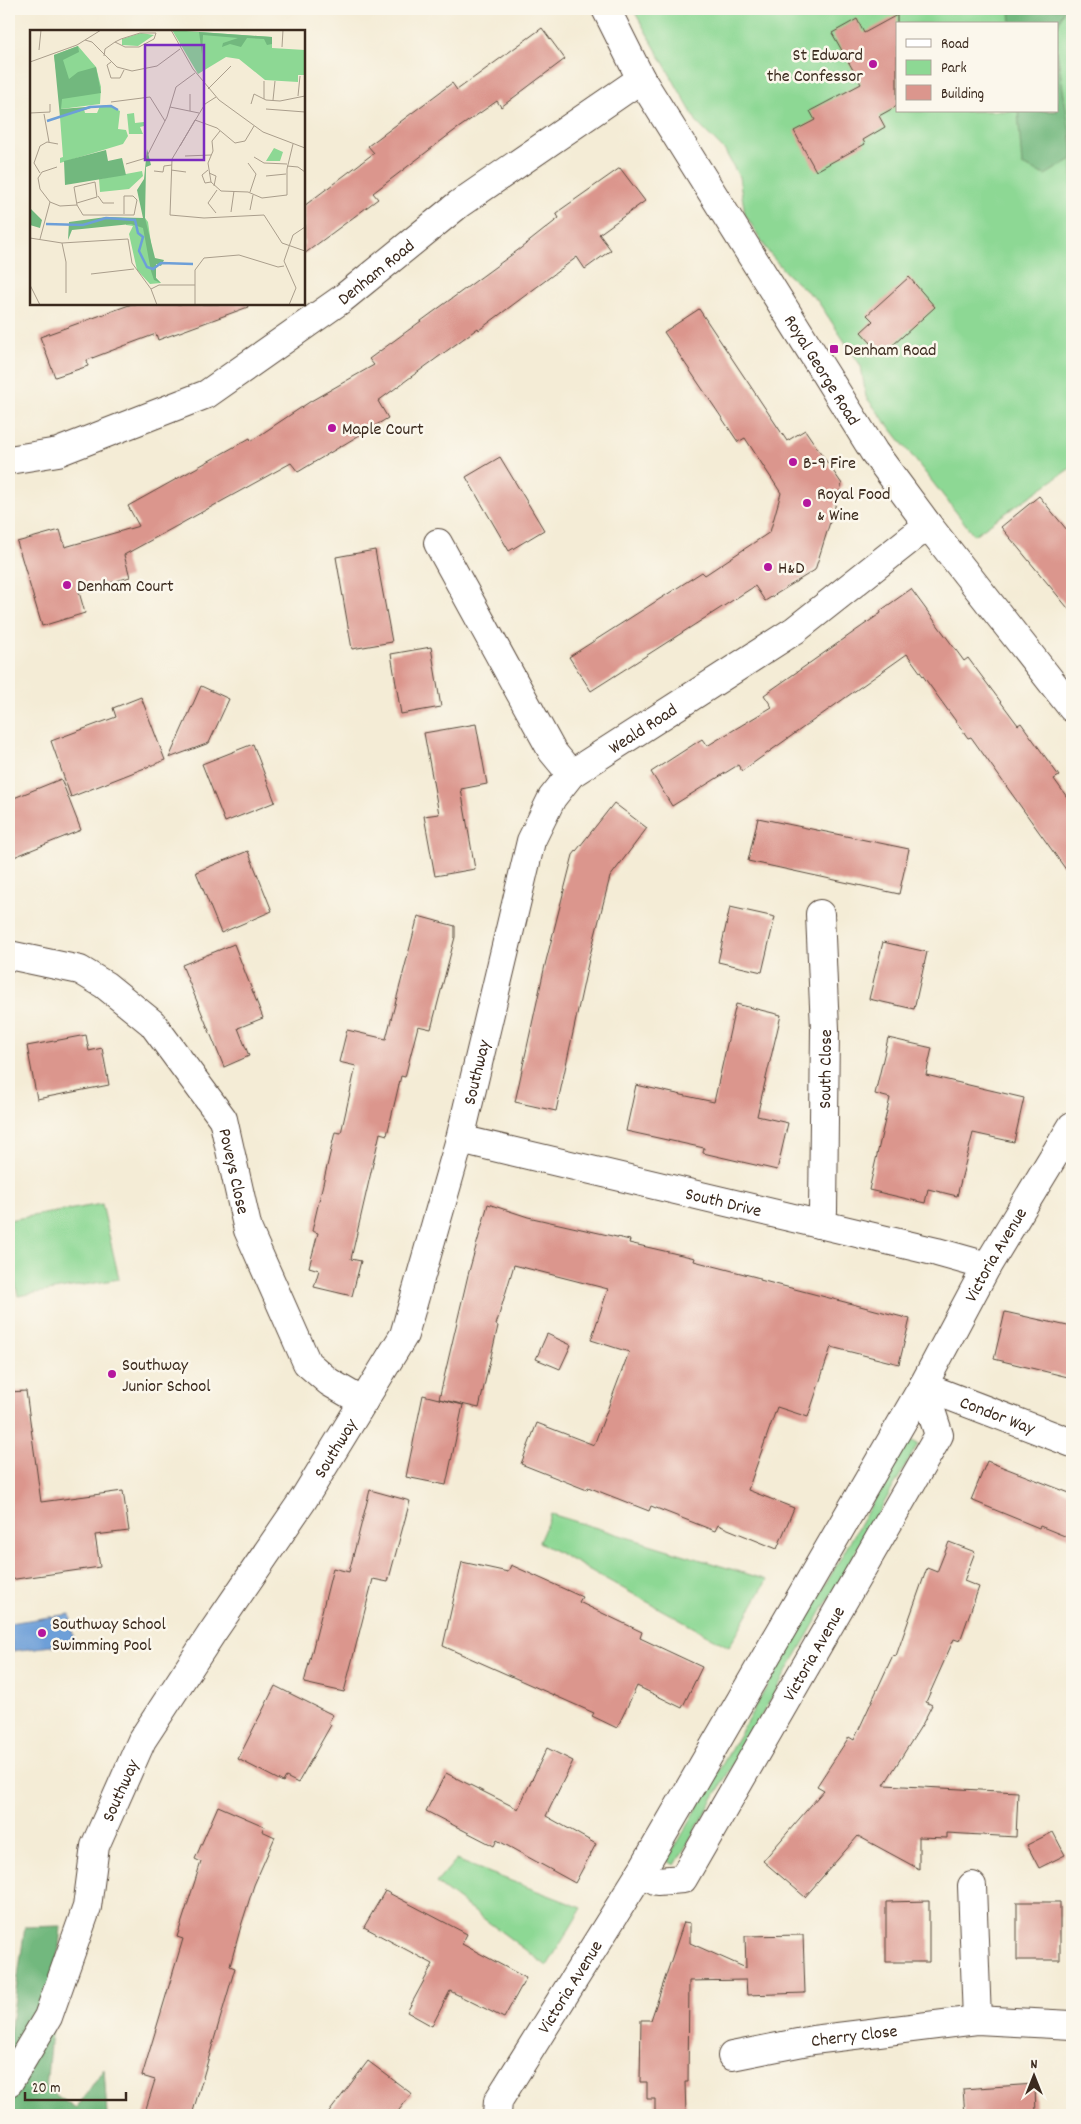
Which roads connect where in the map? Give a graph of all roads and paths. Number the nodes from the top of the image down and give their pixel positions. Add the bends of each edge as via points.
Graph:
1 (606, 9) edge
2 (641, 79) junction
3 (9, 460) edge
4 (928, 525) junction
5 (438, 543) dead end
6 (1072, 708) edge
7 (571, 774) junction
8 (820, 914) dead end
9 (9, 955) edge
10 (1072, 1126) edge
11 (460, 1139) junction
12 (818, 1224) junction
13 (987, 1266) junction
14 (923, 1386) junction
15 (363, 1402) junction
16 (1072, 1443) edge
17 (641, 1872) junction
18 (972, 1886) dead end
19 (976, 2020) junction
20 (1072, 2025) edge
21 (732, 2056) dead end
22 (9, 2082) edge
23 (497, 2108) edge

1 - 2 street, Royal George Road
2 - 3 street, Denham Road via 459,204 342,299 207,394 58,452
2 - 4 street, Royal George Road via 874,452
4 - 6 street, Royal George Road
4 - 7 street, Weald Road via 795,630
5 - 7 street via 552,751
7 - 11 street, Southway via 552,798 531,841
8 - 12 street, South Close via 825,1038 822,1211
9 - 15 street, Poveys Close via 80,970 105,985 152,1023 223,1119 248,1230 306,1363 329,1382
10 - 13 street, Victoria Avenue
11 - 12 street, South Drive
11 - 15 street, Southway via 404,1335
12 - 13 street, South Drive
13 - 14 street, Victoria Avenue
14 - 16 street, Condor Way
14 - 17 street, Victoria Avenue
14 - 17 street, Victoria Avenue via 939,1435 683,1879 658,1881
15 - 22 street, Southway via 303,1500 142,1740 95,1846 87,1907 48,2017
17 - 23 street, Victoria Avenue
18 - 19 street
19 - 20 street, Cherry Close
19 - 21 street, Cherry Close via 813,2040

